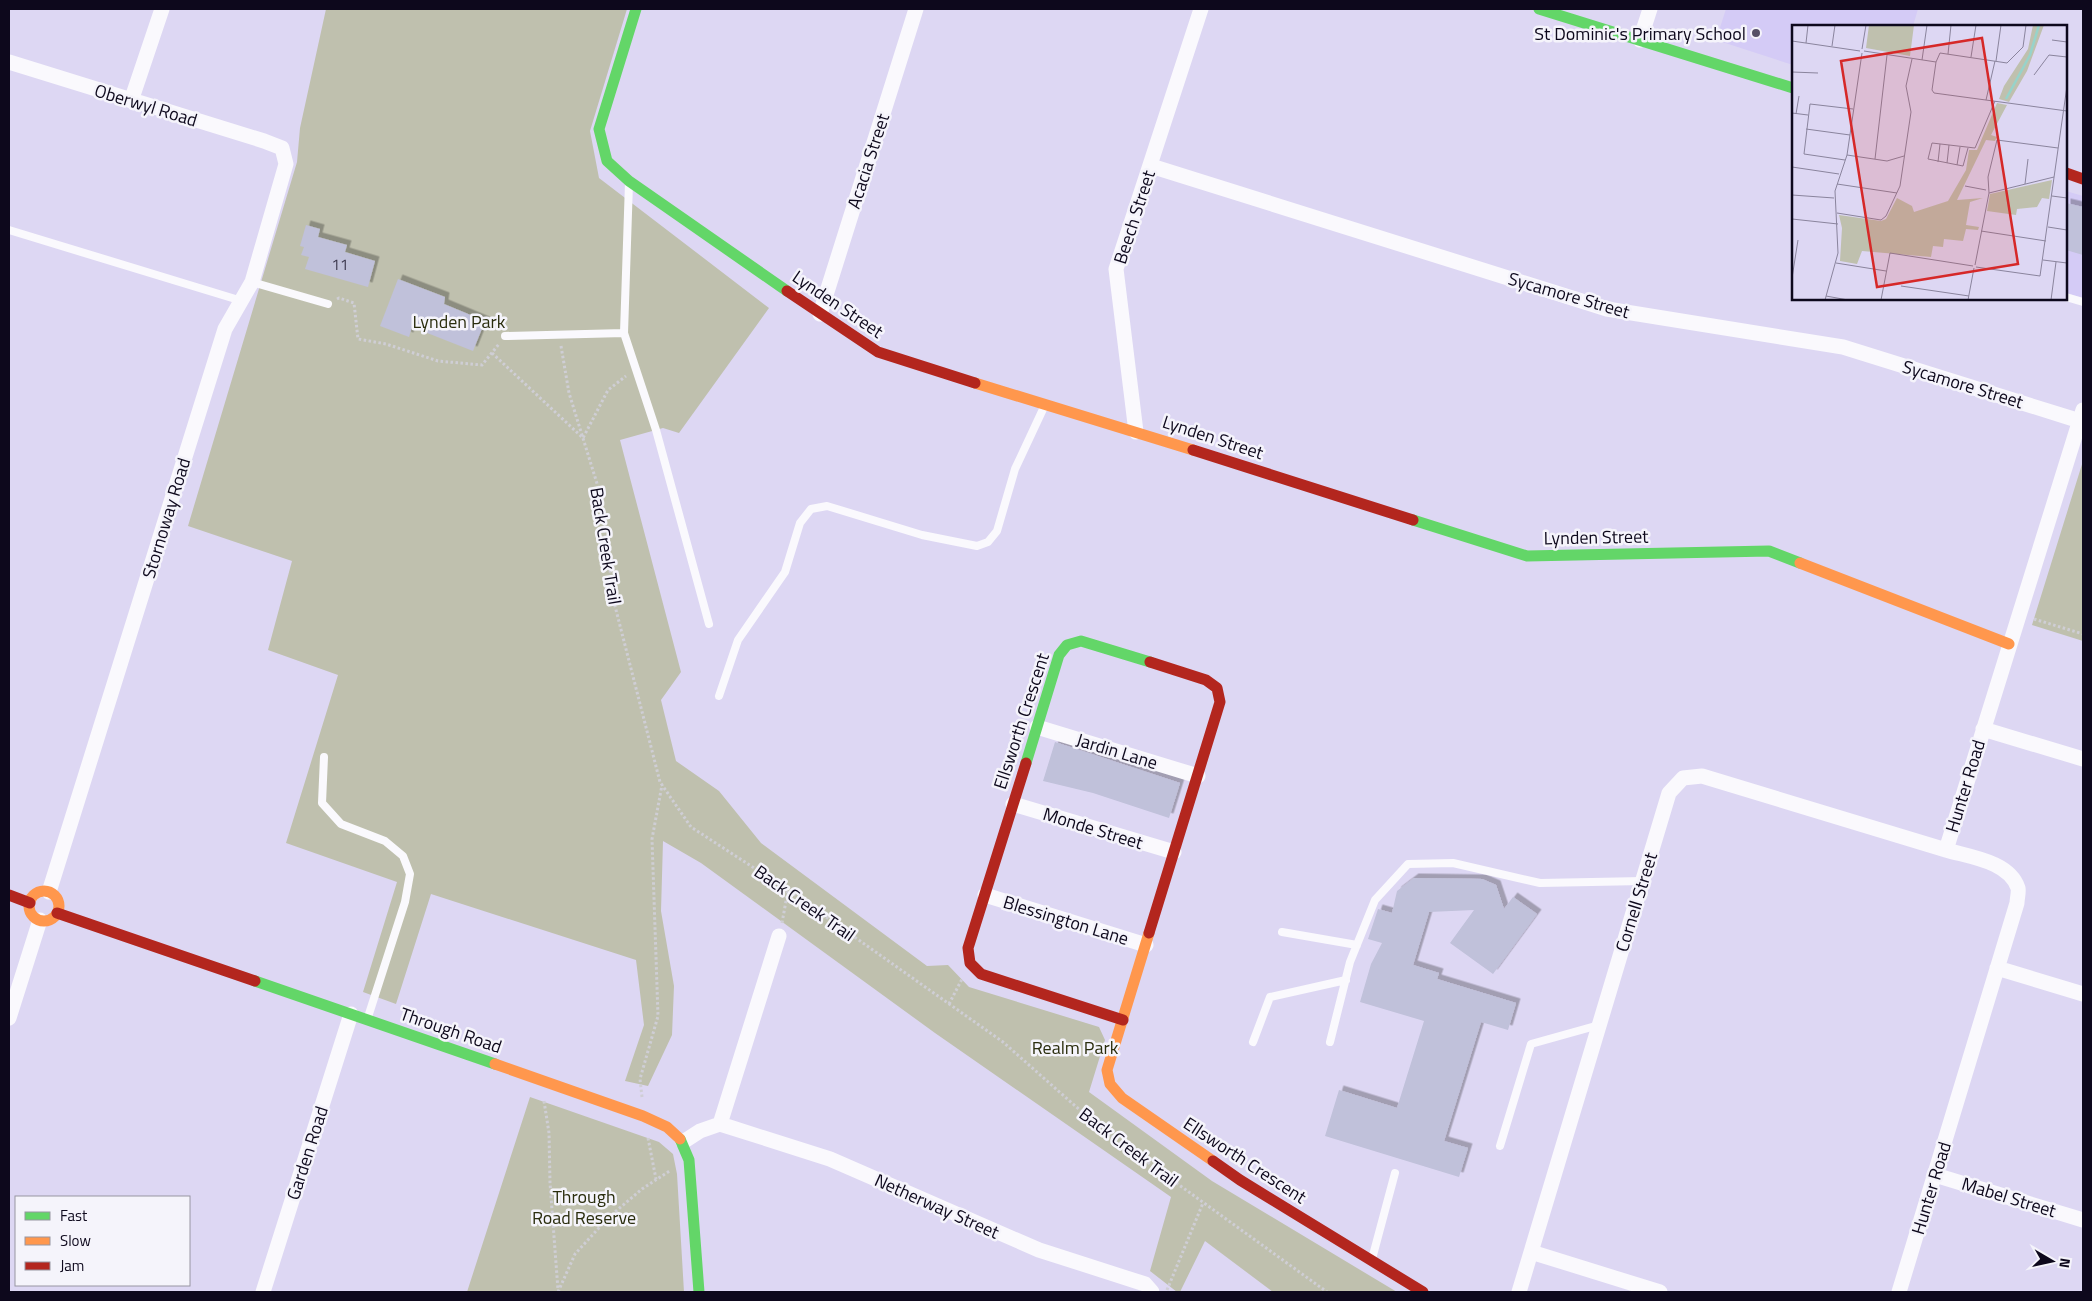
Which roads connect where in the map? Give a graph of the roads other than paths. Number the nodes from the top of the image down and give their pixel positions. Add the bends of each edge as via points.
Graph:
1 (162, 9) edge
2 (636, 9) edge
3 (916, 9) edge
4 (1201, 9) edge
5 (1540, 9) edge
6 (1650, 9) edge
7 (1640, 40) junction
8 (9, 62) edge
9 (1792, 88) edge
10 (132, 100) junction
11 (282, 148) joint
12 (1151, 166) junction
13 (2067, 173) edge
14 (2083, 179) edge
15 (629, 181) junction
16 (9, 230) edge
17 (252, 282) junction
18 (2067, 297) edge
19 (242, 302) junction
20 (2083, 302) edge
21 (328, 304) road end
22 (820, 314) junction
23 (624, 333) junction
24 (506, 336) road end
25 (1045, 406) junction
26 (2082, 416) edge
27 (1136, 432) junction
28 (709, 624) dead end
29 (2009, 644) junction
30 (719, 696) dead end
31 (1037, 727) junction
32 (1983, 729) junction
33 (324, 756) dead end
34 (2083, 759) edge
35 (1198, 776) junction
36 (1013, 804) junction
37 (1946, 850) junction
38 (1174, 852) junction
39 (1643, 881) junction
40 (49, 892) junction
41 (9, 895) edge
42 (985, 895) junction
43 (30, 903) junction
44 (57, 913) junction
45 (40, 920) junction
46 (1282, 932) dead end
47 (779, 936) road end
48 (1146, 945) junction
49 (1357, 945) junction
50 (1997, 968) junction
51 (1346, 980) junction
52 (2083, 994) edge
53 (352, 1014) junction
54 (9, 1018) edge
55 (367, 1019) junction
56 (1123, 1020) junction
57 (1599, 1025) junction
58 (1253, 1042) dead end
59 (1330, 1042) dead end
60 (720, 1124) junction
61 (684, 1142) junction
62 (1500, 1146) dead end
63 (1395, 1173) dead end
64 (1935, 1174) junction
65 (2083, 1220) edge
66 (1531, 1252) junction
67 (1371, 1261) junction
68 (263, 1292) edge
69 (699, 1292) edge
70 (1152, 1292) edge
71 (1423, 1292) edge
72 (1519, 1292) edge
73 (1660, 1292) edge
74 (1899, 1292) edge

1 - 10 street
2 - 15 street, Lynden Street via 599,129 607,161
3 - 22 street, Acacia Street
4 - 12 street, Beech Street
5 - 7 street
6 - 7 street
7 - 9 street
8 - 10 street, Oberwyl Road
10 - 11 street, Oberwyl Road
11 - 17 street, Stornoway Road via 286,164
12 - 26 street, Sycamore Street via 1607,309 1843,347
12 - 27 street, Beech Street via 1116,269
13 - 14 street
15 - 22 street, Lynden Street
15 - 23 lane
16 - 19 lane
17 - 19 street, Stornoway Road
17 - 21 lane
18 - 20 lane
19 - 40 street, Stornoway Road via 225,329
22 - 25 street, Lynden Street via 878,352
23 - 24 lane
23 - 28 lane via 656,430
25 - 27 street, Lynden Street
25 - 30 lane via 1016,469 997,531 988,542 976,546 922,535 826,506 811,509 800,523 785,572 738,640
26 - 29 street, Hunter Road
27 - 29 street, Lynden Street via 1527,556 1769,551
29 - 32 street, Hunter Road
31 - 35 street, Jardin Lane
31 - 35 street, Ellsworth Crescent via 1059,655 1067,645 1081,641 1206,680 1217,688 1220,702
31 - 36 street, Ellsworth Crescent
32 - 34 street
32 - 37 street, Hunter Road
33 - 55 lane via 322,803 341,824 385,841 403,856 410,874 405,902
35 - 38 street, Ellsworth Crescent
36 - 38 street, Monde Street
36 - 42 street, Ellsworth Crescent
37 - 39 street, Cornell Street via 1702,776 1692,777 1683,778 1669,793
37 - 50 street, Hunter Road via 1999,866 2011,875 2018,889 2017,904
38 - 48 street, Ellsworth Crescent
39 - 49 lane via 1540,883 1453,863 1408,864 1375,900
39 - 57 street, Cornell Street
40 - 43 street via 39,892
40 - 44 street via 57,898
41 - 43 street
42 - 48 street, Blessington Lane
42 - 56 street, Ellsworth Crescent via 968,948 970,963 981,974
43 - 45 street via 31,911
44 - 45 street via 50,919
44 - 53 street, Through Road
45 - 54 street
46 - 49 lane
47 - 60 street
48 - 56 street, Ellsworth Crescent
49 - 51 lane
50 - 52 street
50 - 64 street, Hunter Road
51 - 58 lane via 1270,997
51 - 59 lane
53 - 55 street, Through Road
53 - 68 street, Garden Road
55 - 61 street, Through Road via 643,1116 668,1127
56 - 67 street, Ellsworth Crescent via 1107,1070 1110,1084 1122,1098 1240,1180
57 - 62 lane via 1531,1044
57 - 66 street, Cornell Street
60 - 61 street via 700,1131
60 - 70 street, Netherway Street via 830,1159 1039,1250 1145,1284
61 - 69 street via 689,1160
63 - 67 lane
64 - 65 street, Mabel Street
64 - 74 street, Hunter Road
66 - 72 street, Cornell Street
66 - 73 street
67 - 71 street, Ellsworth Crescent

